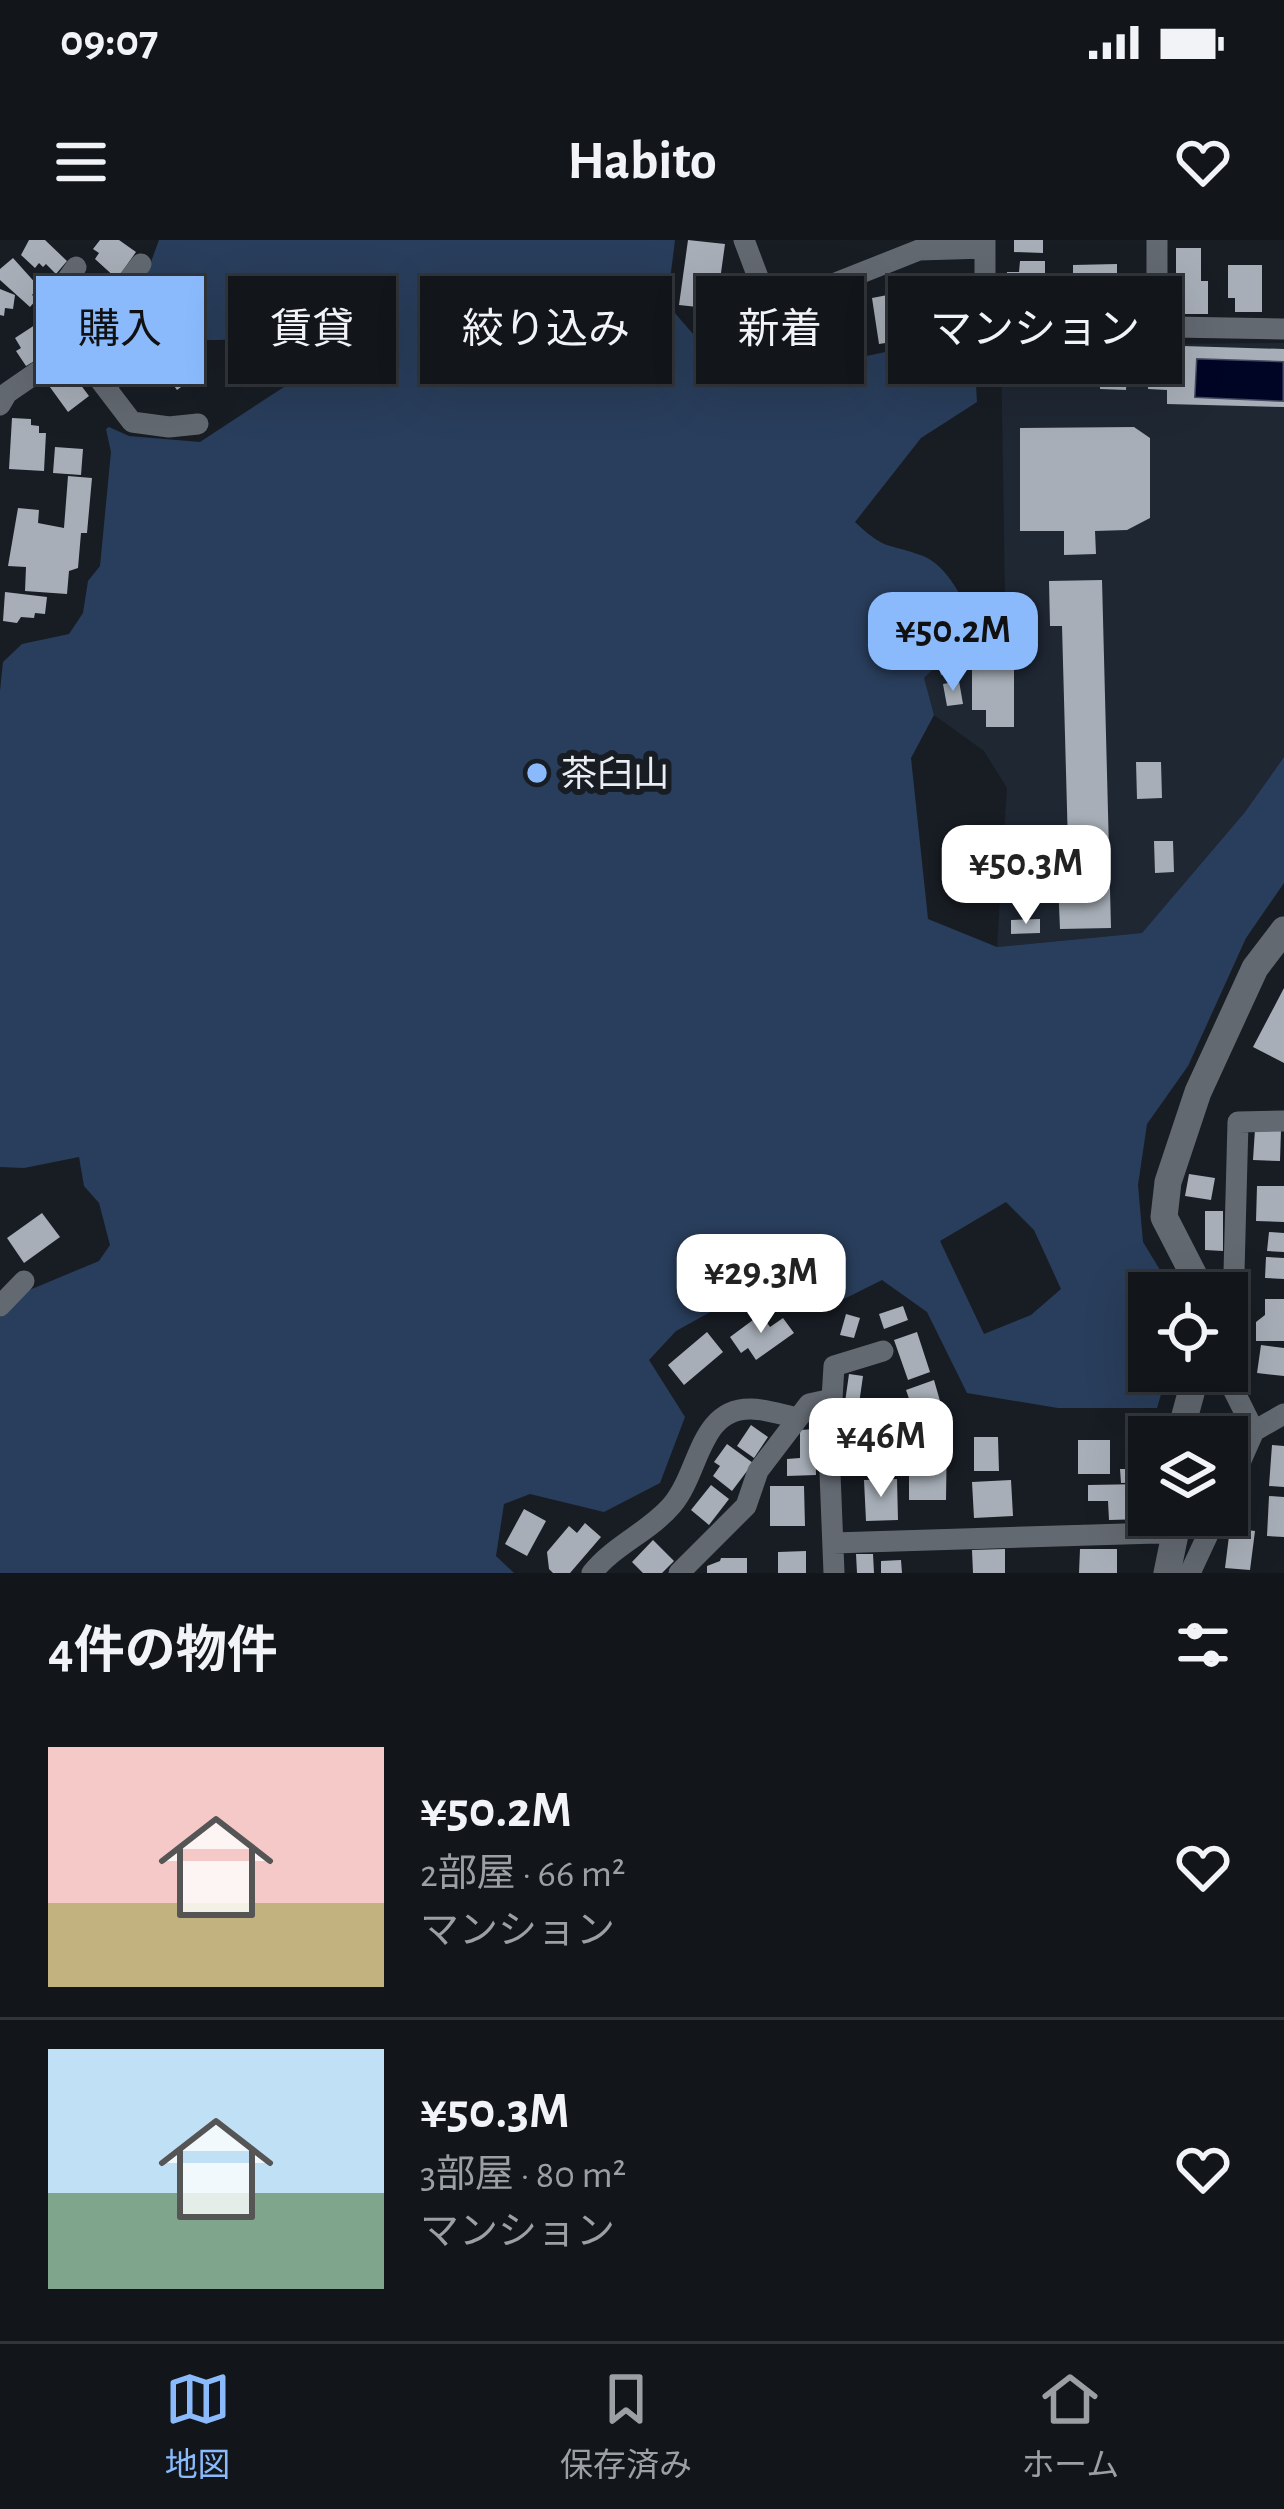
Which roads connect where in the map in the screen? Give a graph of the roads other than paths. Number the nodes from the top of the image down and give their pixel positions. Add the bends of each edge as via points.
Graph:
1 (744, 240) edge
2 (1157, 240) edge
3 (985, 244) edge
4 (141, 264) dead end
5 (76, 266) dead end
6 (68, 276) edge
7 (131, 276) edge
8 (985, 276) edge
9 (1157, 276) edge
10 (1182, 328) edge
11 (1284, 329) edge
12 (36, 373) edge
13 (104, 384) edge
14 (0, 406) edge
15 (198, 424) dead end
16 (1284, 930) edge
17 (1284, 1121) edge
18 (1192, 1272) edge
19 (24, 1281) dead end
20 (0, 1306) edge
21 (884, 1352) dead end
22 (832, 1399) junction
23 (1284, 1414) edge
24 (798, 1418) junction
25 (876, 1421) dead end
26 (1254, 1431) junction
27 (1248, 1445) edge
28 (830, 1448) junction
29 (1128, 1534) edge
30 (1175, 1536) edge
31 (1207, 1536) edge
32 (833, 1543) junction
33 (592, 1573) edge
34 (679, 1573) edge
35 (834, 1573) edge
36 (1167, 1573) edge
37 (1190, 1573) edge

1 - 3 street via 770,309 920,250
2 - 9 street
3 - 8 street
4 - 7 street
5 - 6 street
10 - 11 street
12 - 14 street
13 - 15 street via 132,422
16 - 18 street via 1255,968 1226,1030 1168,1182 1164,1217
17 - 26 street via 1238,1122 1232,1385
19 - 20 street
21 - 22 street via 834,1366
22 - 24 street via 808,1404
22 - 28 street
23 - 26 street
24 - 33 street via 752,1408 709,1427 689,1482 668,1510
24 - 34 street via 758,1471 746,1506
25 - 28 street
26 - 27 street
28 - 32 street
29 - 32 street
30 - 36 street
31 - 37 street
32 - 35 street

